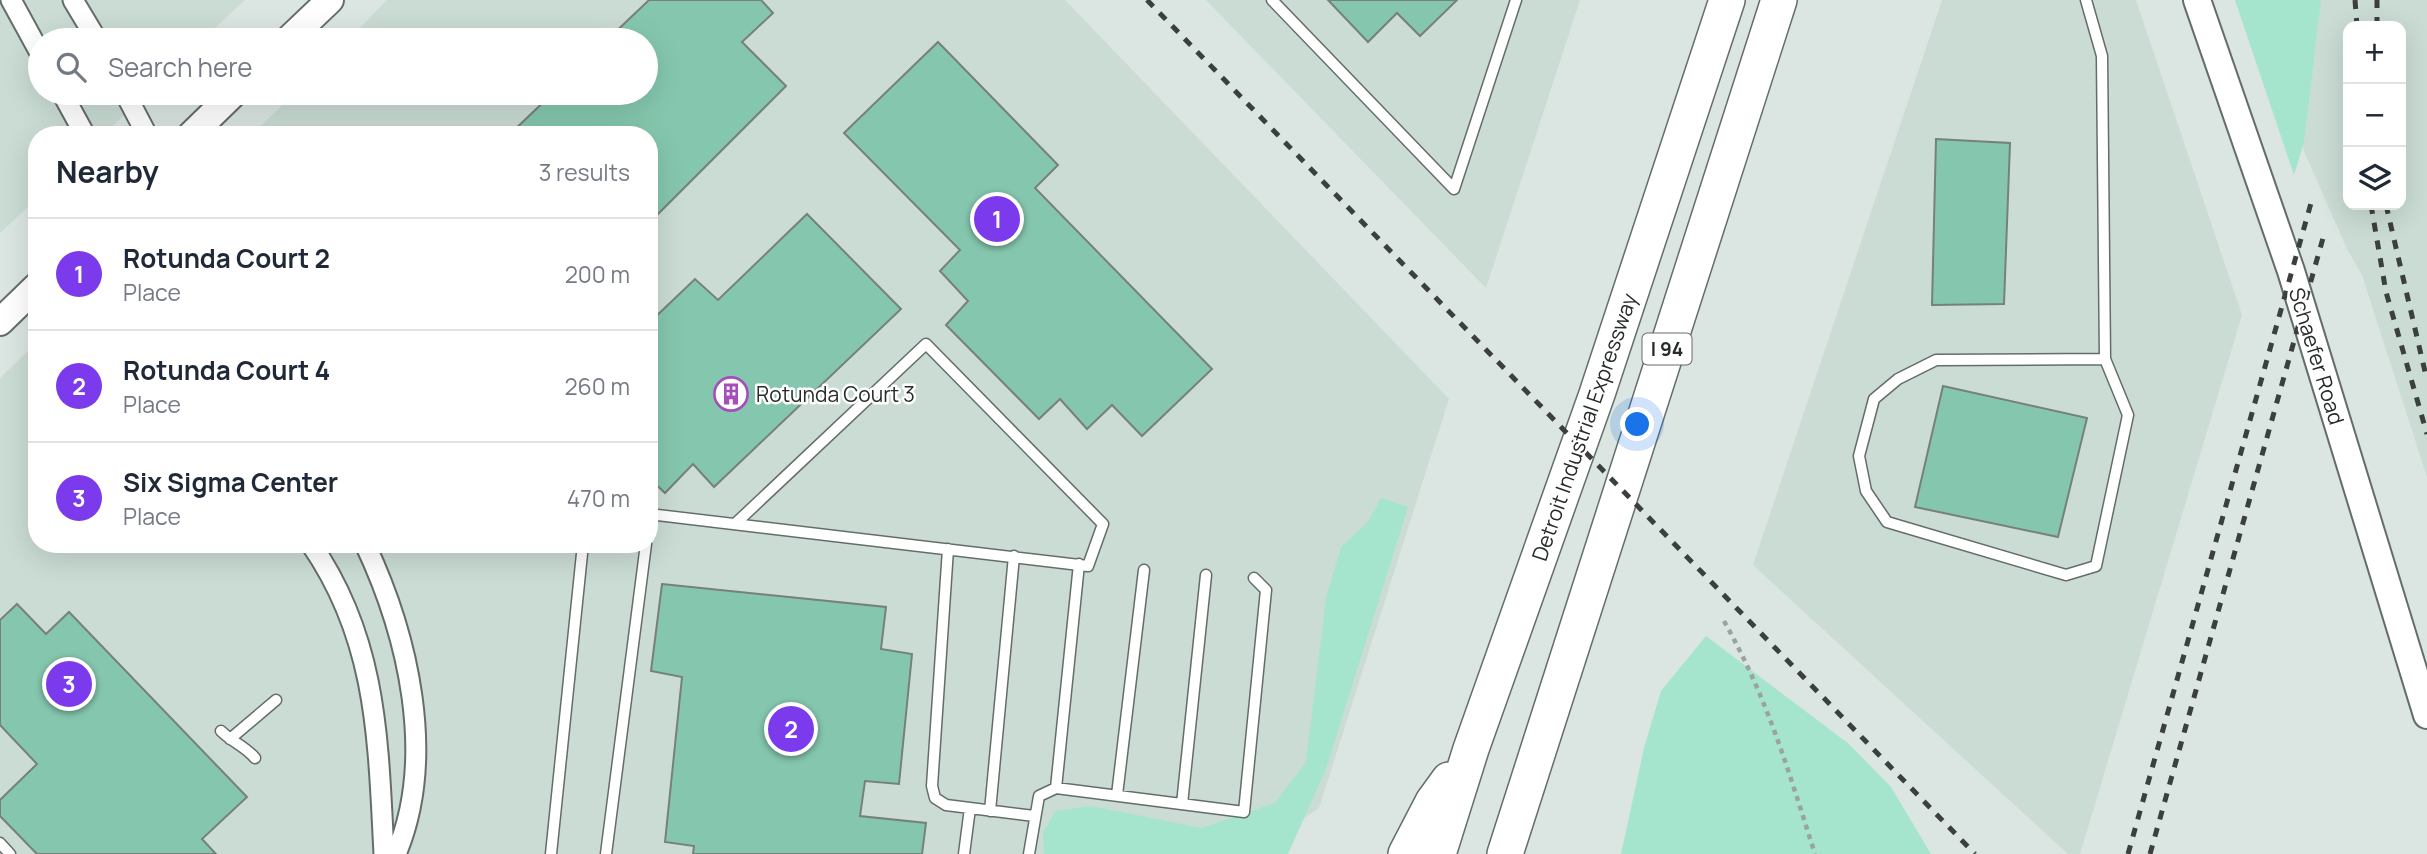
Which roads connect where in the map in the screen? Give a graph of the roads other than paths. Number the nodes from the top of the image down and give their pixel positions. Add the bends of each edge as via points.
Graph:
1 (11, 0) edge
2 (73, 0) edge
3 (330, 0) edge
4 (1272, 0) edge
5 (1516, 0) edge
6 (1727, 0) edge
7 (1779, 0) edge
8 (2086, 0) edge
9 (2197, 0) edge
10 (90, 28) edge
11 (301, 28) edge
12 (28, 31) edge
13 (69, 105) edge
14 (131, 105) edge
15 (222, 105) edge
16 (80, 126) edge
17 (142, 126) edge
18 (200, 126) edge
19 (28, 295) edge
20 (0, 321) edge
21 (2105, 359) junction
22 (658, 515) edge
23 (736, 523) junction
24 (948, 549) junction
25 (316, 553) edge
26 (369, 553) edge
27 (582, 553) edge
28 (645, 553) edge
29 (1014, 556) junction
30 (1079, 564) junction
31 (1144, 570) dead end
32 (1206, 575) dead end
33 (1255, 578) dead end
34 (276, 700) dead end
35 (2427, 715) edge
36 (221, 731) dead end
37 (230, 739) junction
38 (1471, 749) junction
39 (255, 758) dead end
40 (1056, 788) junction
41 (1117, 795) junction
42 (1182, 804) junction
43 (970, 808) junction
44 (990, 811) junction
45 (1034, 816) junction
46 (0, 843) edge
47 (10, 854) edge
48 (384, 854) edge
49 (397, 854) edge
50 (551, 854) edge
51 (606, 854) edge
52 (964, 854) edge
53 (1029, 854) edge
54 (1406, 854) edge
55 (1438, 854) edge
56 (1505, 854) edge

1 - 12 street
2 - 10 street
3 - 11 main road
4 - 5 lane via 1454,188
6 - 38 highway, Detroit Industrial Expressway / I 94 via 1597,394
7 - 56 highway, I 94
8 - 21 lane via 2102,56
9 - 35 main road, Schaefer Road via 2291,271
13 - 16 street
14 - 17 street
15 - 18 main road
19 - 20 main road
21 - 21 lane via 2128,415 2096,566 2066,575 1886,522 1866,491 1859,456 1874,398 1898,379 1936,360
22 - 23 lane
23 - 24 lane
23 - 30 lane via 926,344 1103,524 1088,566
24 - 29 lane
24 - 43 lane via 932,786 935,798 946,805
25 - 48 street via 343,597 367,667
26 - 49 street via 391,610 413,720 415,768
27 - 50 lane
28 - 51 lane
29 - 30 lane
29 - 44 lane
30 - 40 lane
31 - 41 lane
32 - 42 lane
33 - 42 lane via 1266,590 1244,812
34 - 37 lane
36 - 37 lane
37 - 39 lane via 244,745
38 - 54 highway via 1433,802
38 - 55 highway, Detroit Industrial Expressway / I 94
40 - 41 lane
40 - 45 lane via 1040,796
41 - 42 lane
43 - 44 lane
43 - 52 lane
44 - 45 lane
45 - 53 lane
46 - 47 lane

